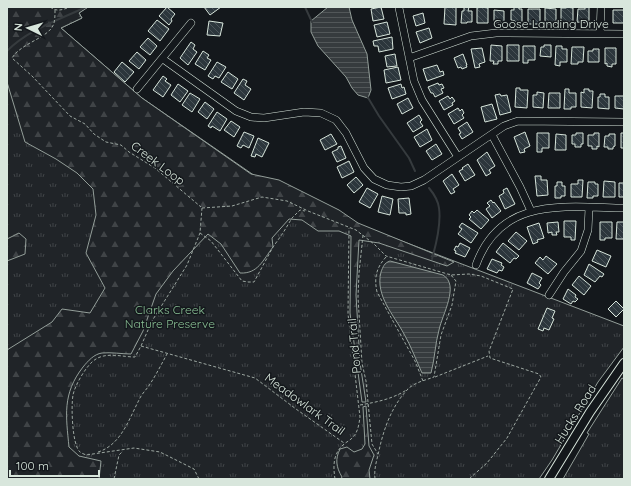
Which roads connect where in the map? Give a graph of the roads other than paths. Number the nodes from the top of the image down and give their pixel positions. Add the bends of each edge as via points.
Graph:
1 (601, 7) edge
2 (399, 8) dead end
3 (191, 23) dead end
4 (600, 34) junction
5 (624, 34) edge
6 (409, 58) junction
7 (163, 59) junction
8 (137, 89) dead end
9 (624, 122) edge
10 (492, 135) junction
11 (458, 157) junction
12 (589, 208) junction
13 (624, 208) edge
14 (531, 211) junction
15 (476, 265) dead end
16 (549, 295) dead end
17 (624, 363) edge
18 (549, 479) edge

1 - 4 street
2 - 6 street
3 - 7 street
4 - 5 street, Goose Landing Drive
4 - 6 street, Goose Landing Drive via 496,32 471,36
6 - 11 street via 414,81 422,100
7 - 8 street
7 - 11 street via 236,111 251,117 264,118 304,112 321,114 336,120 346,133 364,168 374,179 387,185 411,186
9 - 10 street via 518,121 504,126
10 - 11 street
10 - 14 street
12 - 13 street
12 - 14 street
12 - 16 street via 588,230 581,251
14 - 15 street via 512,219 498,230 480,252
17 - 18 main road, Hucks Road

